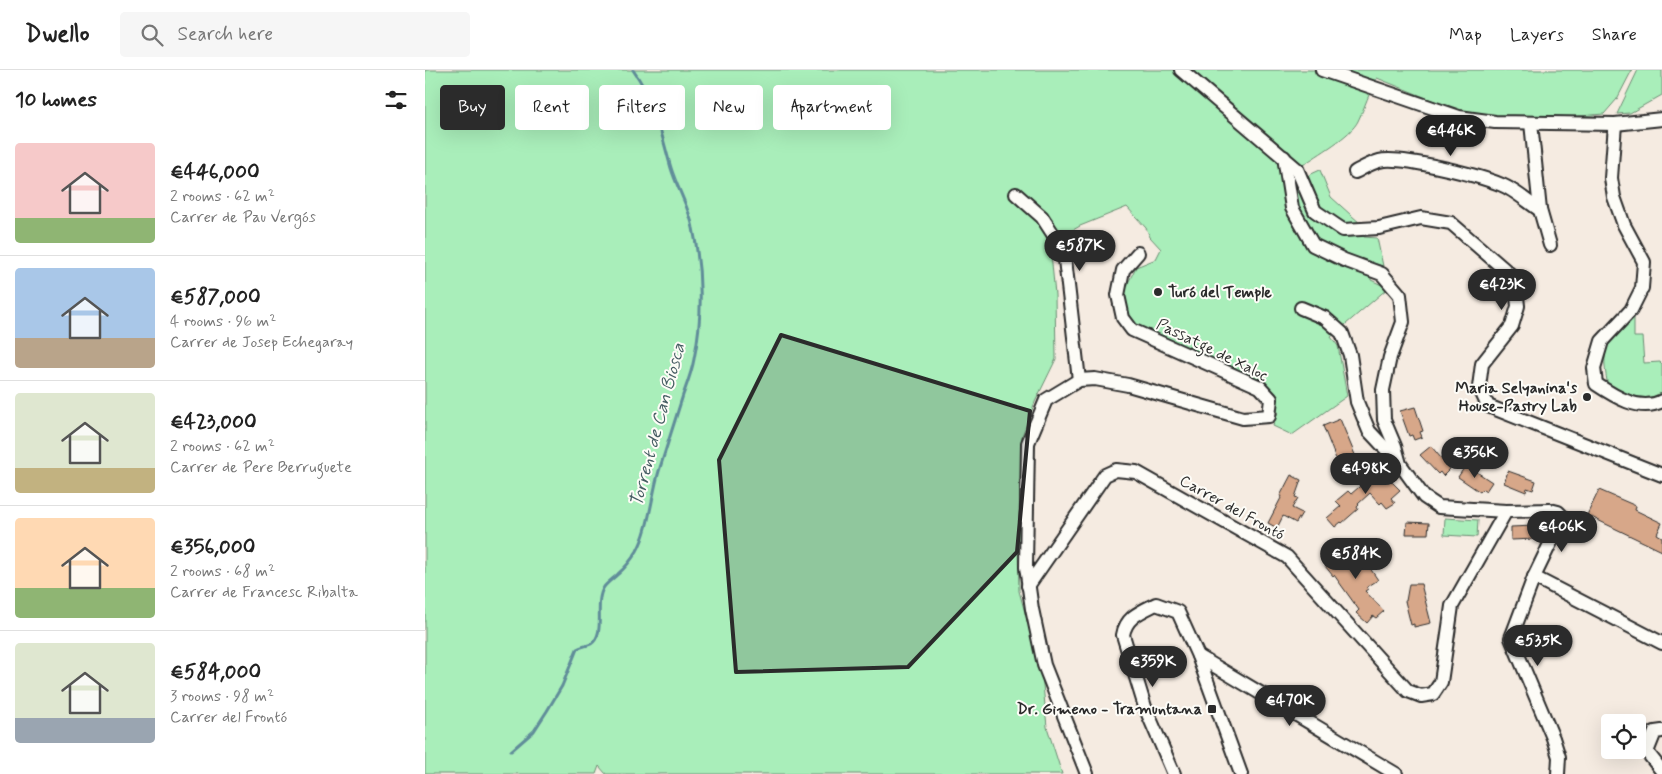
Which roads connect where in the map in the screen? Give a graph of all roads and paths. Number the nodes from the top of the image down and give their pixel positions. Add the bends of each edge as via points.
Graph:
1 (1181, 70) edge
2 (1322, 70) edge
3 (1662, 120) edge
4 (1531, 123) junction
5 (1615, 124) junction
6 (1284, 157) junction
7 (1355, 172) dead end
8 (1016, 194) dead end
9 (1541, 210) junction
10 (1551, 245) dead end
11 (1138, 253) dead end
12 (1301, 308) dead end
13 (1079, 380) junction
14 (1662, 401) edge
15 (1400, 464) junction
16 (1662, 475) edge
17 (1505, 511) junction
18 (1534, 577) junction
19 (1028, 586) junction
20 (1662, 643) edge
21 (1198, 656) junction
22 (1662, 730) edge
23 (1662, 771) edge
24 (1087, 774) edge
25 (1174, 774) edge
26 (1241, 774) edge
27 (1396, 774) edge
28 (1558, 774) edge

1 - 6 street
2 - 4 street via 1459,117
3 - 5 street
4 - 5 street
4 - 9 street
5 - 14 street via 1611,178 1614,197 1624,225 1644,262 1642,288 1631,310 1603,341 1594,368 1595,384 1632,404
6 - 15 street via 1292,208 1313,245 1382,274 1400,295 1403,322 1390,357 1383,390 1383,420
6 - 16 street via 1297,169 1315,210 1343,230 1379,228 1421,218 1451,223 1511,275 1518,306 1512,326 1481,371 1479,387 1489,406
7 - 9 street via 1380,160 1424,164 1504,185
8 - 13 street via 1042,217 1064,251
9 - 10 street
11 - 13 street, Passatge de Xaloc via 1123,270 1118,295 1123,318 1132,330 1260,387 1271,399 1269,416 1243,418 1128,385 1095,379
12 - 15 street via 1325,318 1342,333 1350,355 1357,402 1369,432
13 - 19 street via 1046,400 1028,443
15 - 17 street via 1424,498 1439,507
17 - 18 street via 1550,510 1563,517
17 - 19 street, Carrer del Frontó via 1452,606 1441,682 1433,694 1421,696 1408,691 1287,558 1136,472 1116,470 1105,475
18 - 20 street
18 - 28 street via 1511,638 1553,738 1559,757
19 - 24 street via 1044,665
21 - 25 street via 1178,612 1155,604 1129,619 1124,629 1123,636 1145,707
21 - 26 street
21 - 27 street
22 - 23 street via 1655,732 1647,752

